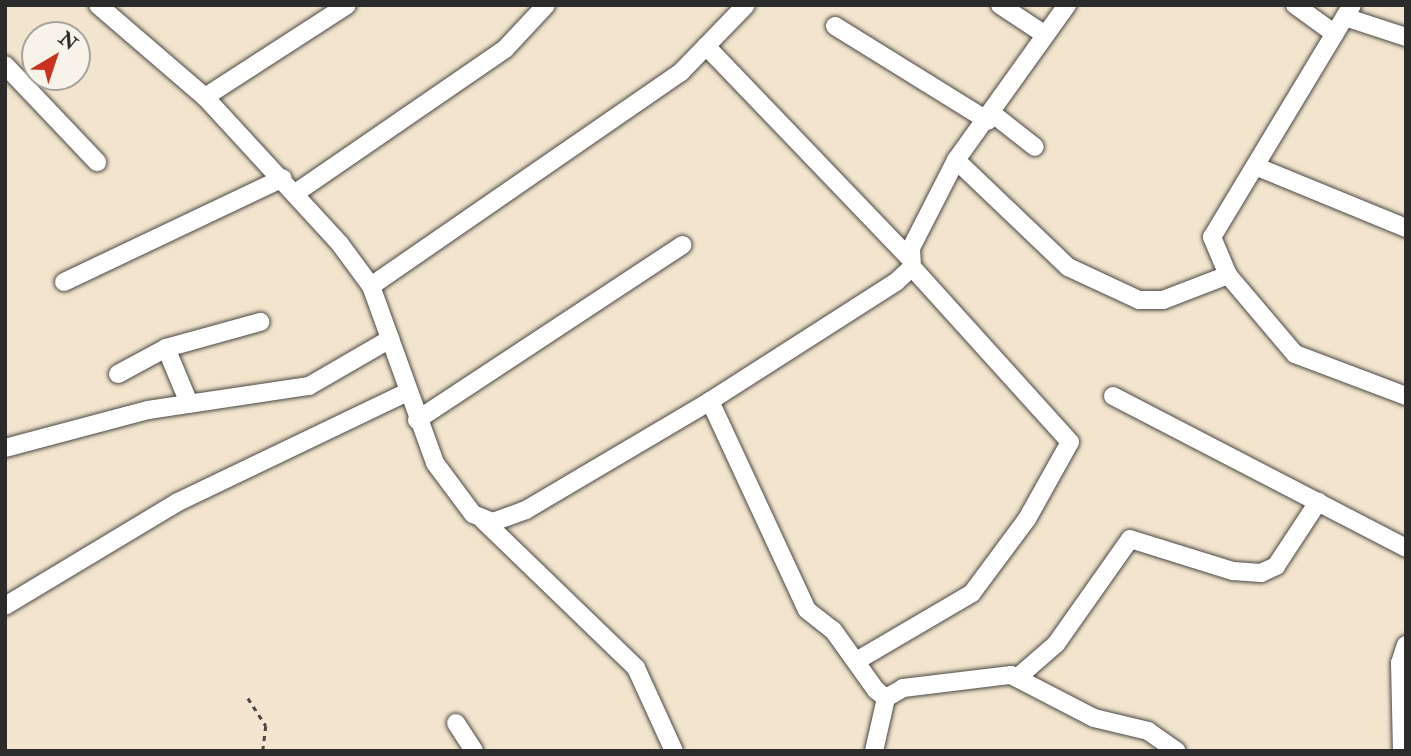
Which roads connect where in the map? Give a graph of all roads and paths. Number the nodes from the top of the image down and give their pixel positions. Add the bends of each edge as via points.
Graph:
1 (347, 5) edge
2 (546, 5) edge
3 (746, 5) edge
4 (1000, 5) edge
5 (1066, 5) edge
6 (1295, 5) edge
7 (111, 8) edge
8 (1348, 11) edge
9 (835, 26) dead end
10 (1044, 34) junction
11 (1335, 34) junction
12 (1406, 37) edge
13 (706, 46) junction
14 (5, 65) edge
15 (205, 97) junction
16 (991, 117) junction
17 (1035, 147) dead end
18 (956, 160) junction
19 (97, 162) dead end
20 (1255, 166) junction
21 (283, 178) junction
22 (297, 192) junction
23 (1406, 228) edge
24 (682, 245) dead end
25 (911, 264) junction
26 (1228, 275) junction
27 (64, 282) dead end
28 (371, 286) junction
29 (260, 323) dead end
30 (390, 339) junction
31 (166, 348) junction
32 (118, 373) dead end
33 (408, 392) junction
34 (1113, 396) dead end
35 (1406, 396) edge
36 (710, 401) junction
37 (189, 403) junction
38 (417, 420) junction
39 (5, 448) edge
40 (1318, 502) junction
41 (483, 520) junction
42 (1406, 548) edge
43 (5, 606) edge
44 (1406, 645) edge
45 (858, 660) junction
46 (1018, 677) junction
47 (248, 698) dead end
48 (886, 698) junction
49 (456, 723) dead end
50 (262, 751) edge
51 (474, 751) edge
52 (674, 751) edge
53 (874, 751) edge
54 (1177, 751) edge
55 (1402, 751) edge

1 - 15 street
2 - 22 street via 505,49
3 - 13 street
4 - 10 street
5 - 10 street
6 - 11 street
7 - 15 street
8 - 11 street
8 - 12 street
9 - 16 street
10 - 16 street
11 - 20 street
13 - 25 street
13 - 28 street via 681,72
14 - 19 street
15 - 21 street
16 - 17 street
16 - 18 street
18 - 25 street via 917,234
18 - 26 street via 1068,267 1139,300 1163,300
20 - 23 street
20 - 26 street via 1214,229
21 - 22 street
21 - 27 street
22 - 28 street
24 - 38 street
25 - 36 street via 864,308
25 - 45 street via 1070,442 1027,519 972,593
26 - 35 street via 1295,354
28 - 30 street
29 - 31 street
30 - 33 street
30 - 37 street via 309,386
31 - 32 street
31 - 37 street
33 - 38 street
33 - 43 street via 178,502
34 - 40 street
36 - 41 street via 526,510
36 - 45 street via 807,610
37 - 39 street
38 - 41 street via 435,463
40 - 42 street
40 - 46 street via 1276,566 1261,573 1233,572 1130,539 1056,644
41 - 52 street via 636,668
44 - 55 street via 1400,663
45 - 48 street
46 - 48 street via 1001,674 903,688
46 - 54 street via 1094,718 1148,731
47 - 50 path via 266,726
48 - 53 street
49 - 51 street

